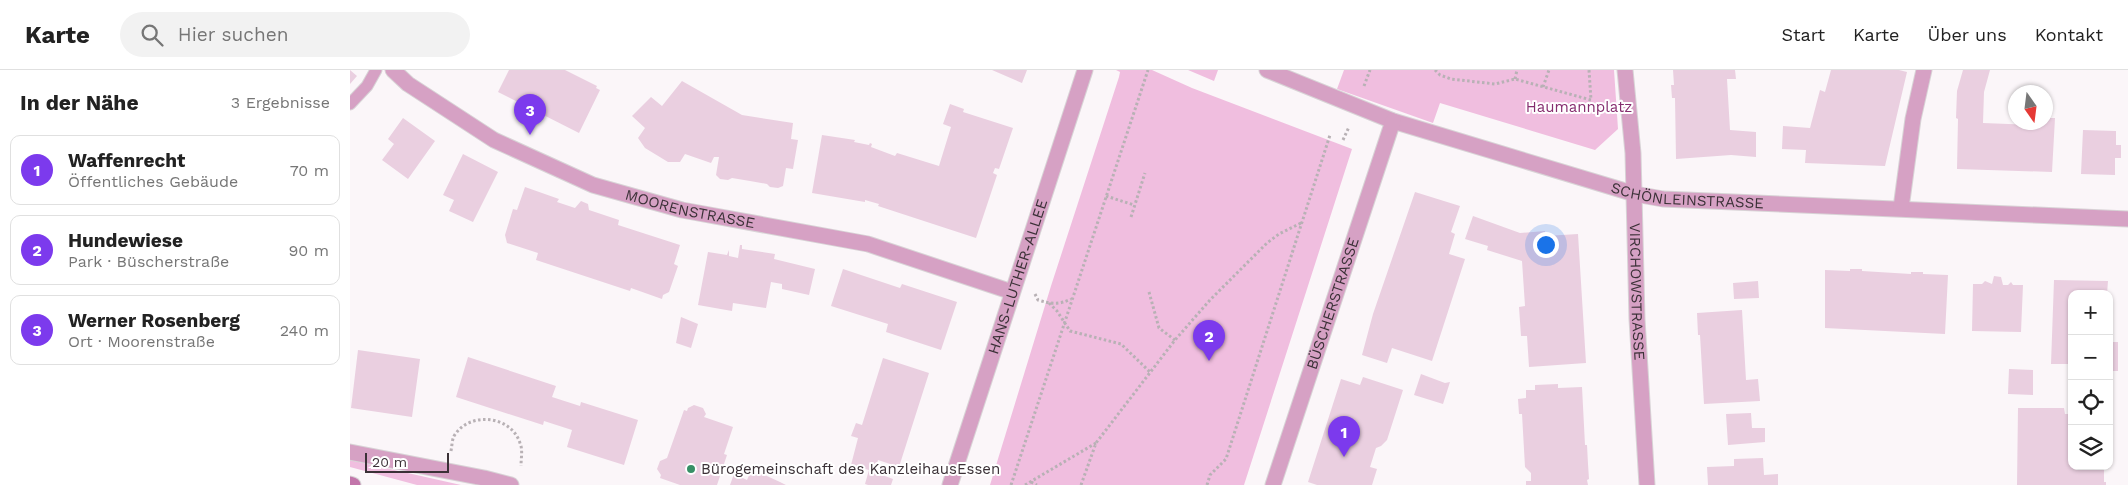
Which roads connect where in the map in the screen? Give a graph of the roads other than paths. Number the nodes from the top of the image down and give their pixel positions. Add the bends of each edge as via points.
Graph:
1 (376, 70) edge
2 (394, 70) edge
3 (1085, 70) edge
4 (1267, 70) edge
5 (1625, 70) edge
6 (1924, 70) edge
7 (350, 104) edge
8 (1393, 121) junction
9 (1635, 194) junction
10 (1901, 208) junction
11 (2128, 219) edge
12 (1012, 292) junction
13 (350, 452) edge
14 (511, 485) edge
15 (950, 485) edge
16 (1272, 485) edge
17 (1648, 485) edge

1 - 7 lane via 367,86
2 - 12 street, MOORENSTRASSE via 408,84 494,140 592,185 682,210 868,244
3 - 12 street, HANS-LUTHER-ALLEE
4 - 8 street, SCHÖNLEINSTRASSE
5 - 9 street, VIRCHOWSTRASSE
6 - 10 street via 1913,119
8 - 9 street, SCHÖNLEINSTRASSE
8 - 16 street, BÜSCHERSTRASSE
9 - 10 street, SCHÖNLEINSTRASSE via 1664,199
9 - 17 street, VIRCHOWSTRASSE via 1637,320
10 - 11 street, SCHÖNLEINSTRASSE
12 - 15 street, HANS-LUTHER-ALLEE
13 - 14 street

